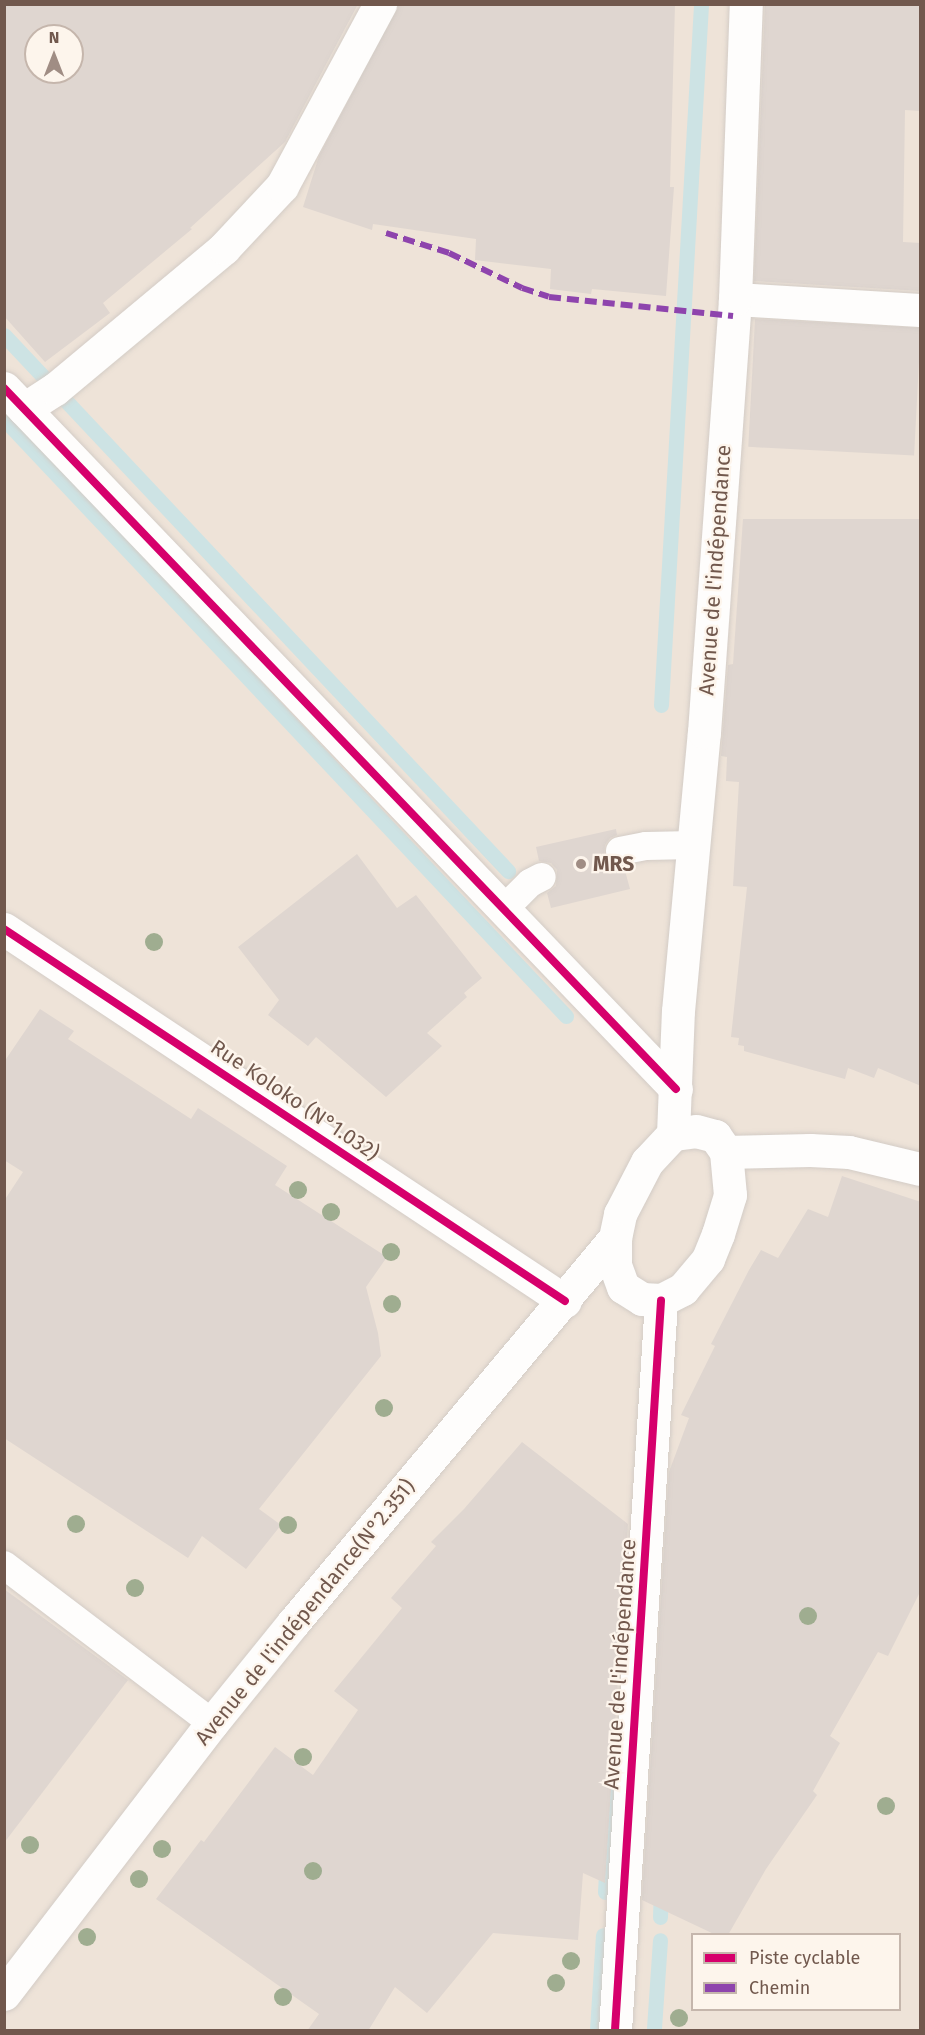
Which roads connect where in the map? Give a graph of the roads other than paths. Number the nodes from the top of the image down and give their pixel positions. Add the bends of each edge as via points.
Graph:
1 (380, 4) edge
2 (746, 4) edge
3 (735, 299) junction
4 (921, 310) edge
5 (14, 399) edge
6 (694, 845) junction
7 (620, 851) dead end
8 (542, 877) dead end
9 (503, 910) junction
10 (4, 928) edge
11 (676, 1089) junction
12 (673, 1134) junction
13 (726, 1152) junction
14 (921, 1169) edge
15 (615, 1238) junction
16 (661, 1300) junction
17 (565, 1301) junction
18 (4, 1565) edge
19 (212, 1724) junction
20 (4, 1994) edge
21 (615, 2031) edge

1 - 5 street via 282,186 224,249 55,389
2 - 3 street, Avenue de l'indépendance
3 - 4 street
3 - 6 street, Avenue de l'indépendance
5 - 9 street
6 - 7 lane
6 - 11 street, Avenue de l'indépendance via 678,1011
8 - 9 lane via 530,883
9 - 11 street
10 - 17 street, Rue Koloko (N°1.032)
11 - 12 street, Avenue de l'indépendance
12 - 13 street via 696,1131 715,1136
12 - 15 street via 647,1162 629,1192
13 - 14 street via 849,1152
13 - 16 street via 730,1194 708,1259 683,1289
15 - 16 street via 615,1265 623,1287 642,1299
15 - 17 street, Avenue de l'indépendance(N°2.351)
16 - 21 street, Avenue de l'indépendance
17 - 19 street, Avenue de l'indépendance(N°2.351) via 292,1623
18 - 19 lane
19 - 20 street, Avenue de l'indépendance(N°2.351)

